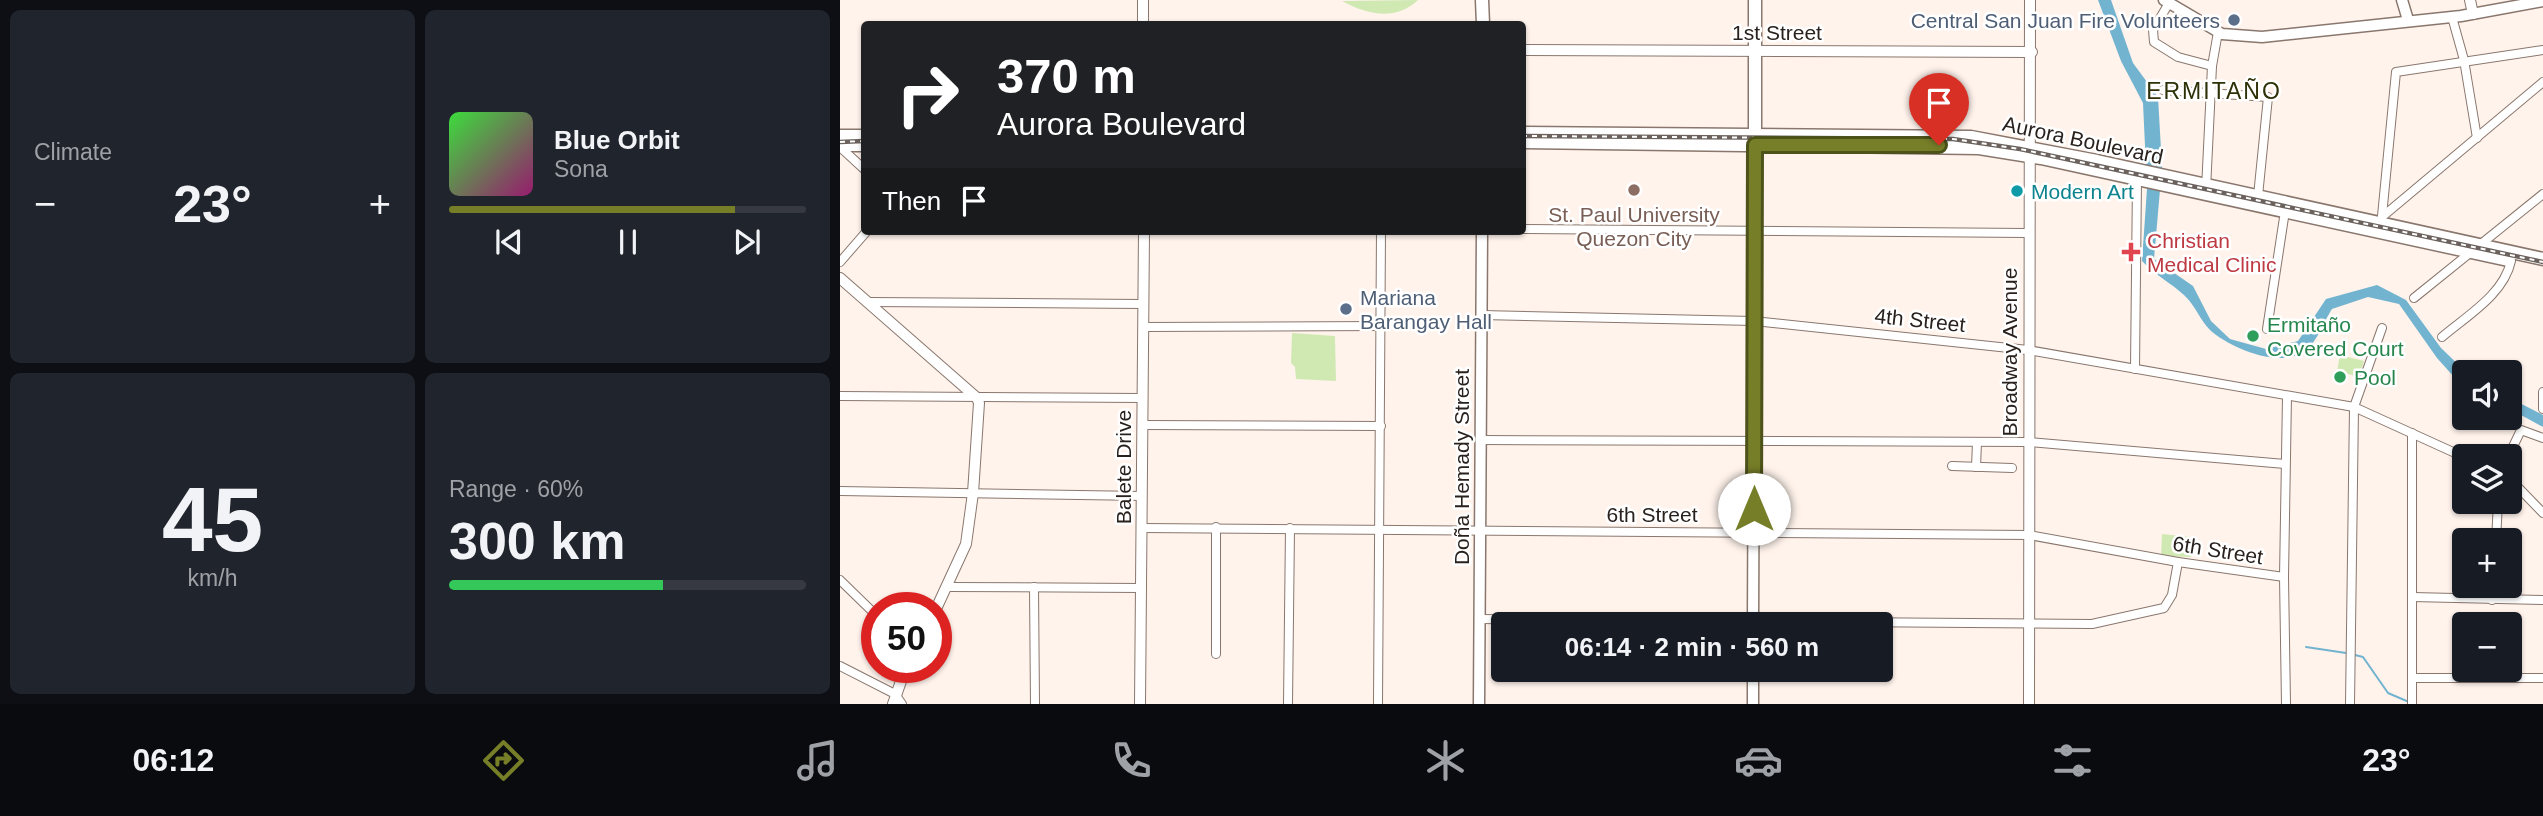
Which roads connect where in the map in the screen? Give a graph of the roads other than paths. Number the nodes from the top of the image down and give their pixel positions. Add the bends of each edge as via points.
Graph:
1 (1143, 0) edge
2 (1482, 0) edge
3 (1755, 0) edge
4 (2030, 0) edge
5 (2402, 0) edge
6 (2470, 0) edge
7 (2167, 2) edge
8 (2536, 2) edge
9 (2473, 14) junction
10 (2452, 16) junction
11 (2408, 20) junction
12 (1143, 21) edge
13 (1483, 21) edge
14 (2218, 32) junction
15 (1526, 50) edge
16 (2543, 50) edge
17 (1755, 52) junction
18 (2032, 52) junction
19 (2464, 60) junction
20 (2212, 66) junction
21 (2543, 82) edge
22 (2163, 90) dead end
23 (2212, 93) junction
24 (1526, 133) edge
25 (840, 136) edge
26 (861, 136) edge
27 (2477, 138) junction
28 (1755, 139) junction
29 (1526, 142) edge
30 (861, 145) edge
31 (840, 146) edge
32 (2028, 151) junction
33 (861, 166) edge
34 (2142, 177) junction
35 (2206, 190) junction
36 (2543, 194) edge
37 (2258, 196) junction
38 (2382, 197) junction
39 (2389, 208) junction
40 (2285, 211) junction
41 (2322, 215) junction
42 (2380, 224) junction
43 (1526, 229) edge
44 (1755, 233) junction
45 (2028, 233) junction
46 (864, 235) edge
47 (1144, 235) edge
48 (1381, 235) edge
49 (1482, 235) edge
50 (2474, 249) junction
51 (2543, 259) edge
52 (2511, 261) junction
53 (840, 262) edge
54 (2543, 267) edge
55 (840, 278) edge
56 (2414, 298) dead end
57 (869, 302) junction
58 (1143, 304) junction
59 (1481, 315) junction
60 (1754, 321) junction
61 (1382, 326) junction
62 (1143, 327) junction
63 (2382, 328) dead end
64 (2267, 329) dead end
65 (2442, 337) dead end
66 (2028, 350) junction
67 (2136, 369) junction
68 (2543, 392) edge
69 (840, 396) edge
70 (2287, 396) junction
71 (977, 398) junction
72 (1142, 398) junction
73 (2354, 407) junction
74 (2542, 408) edge
75 (1142, 425) junction
76 (1381, 426) junction
77 (2412, 433) junction
78 (2543, 438) edge
79 (1481, 440) junction
80 (1754, 440) junction
81 (1978, 442) junction
82 (2029, 442) junction
83 (2514, 444) edge
84 (2452, 451) edge
85 (2285, 464) junction
86 (1952, 466) dead end
87 (1976, 467) junction
88 (2012, 468) dead end
89 (840, 491) edge
90 (2522, 492) edge
91 (973, 493) junction
92 (1142, 496) junction
93 (2543, 513) edge
94 (1216, 527) junction
95 (1142, 528) junction
96 (1290, 528) junction
97 (1380, 530) junction
98 (1480, 531) junction
99 (1754, 533) junction
100 (2029, 535) junction
101 (2178, 562) junction
102 (2284, 577) junction
103 (840, 580) edge
104 (948, 587) junction
105 (1034, 587) junction
106 (1141, 588) junction
107 (945, 592) edge
108 (2412, 597) junction
109 (861, 600) edge
110 (2492, 600) joint
111 (2543, 600) edge
112 (1753, 612) edge
113 (1479, 619) junction
114 (1491, 619) edge
115 (1893, 625) edge
116 (2029, 625) junction
117 (1216, 654) dead end
118 (840, 666) edge
119 (2413, 678) junction
120 (2543, 678) edge
121 (1753, 682) edge
122 (894, 699) edge
123 (2412, 702) edge
124 (902, 704) edge
125 (1035, 704) edge
126 (1140, 704) edge
127 (1288, 704) edge
128 (1378, 704) edge
129 (1479, 704) edge
130 (1753, 704) edge
131 (2029, 704) edge
132 (2286, 704) edge
133 (2350, 704) edge

1 - 12 street
2 - 13 main road
3 - 17 main road
4 - 18 street, Broadway Avenue
5 - 11 main road
6 - 9 street
7 - 14 main road
7 - 20 street via 2153,30 2154,42 2178,57
8 - 9 main road
9 - 10 main road
10 - 11 main road
10 - 19 street
11 - 14 main road via 2262,37
14 - 20 street
15 - 17 street, 1st Street
16 - 19 street
17 - 18 street, 1st Street
17 - 28 main road
18 - 32 street, Broadway Avenue
19 - 27 street
19 - 38 street via 2396,72
20 - 23 street
21 - 27 street
22 - 23 street
23 - 35 street
23 - 37 street via 2268,97
24 - 28 main road, Aurora Boulevard
25 - 26 main road
27 - 39 street
28 - 29 main road, Aurora Boulevard
28 - 32 main road, Aurora Boulevard
28 - 44 main road
30 - 31 main road
31 - 33 street
32 - 34 main road, Aurora Boulevard
32 - 45 street, Broadway Avenue
34 - 35 main road, Aurora Boulevard
34 - 67 street
35 - 37 main road, Aurora Boulevard
35 - 40 main road, Aurora Boulevard
36 - 50 street
37 - 41 main road, Aurora Boulevard
38 - 39 street
38 - 42 street
39 - 42 street
40 - 41 main road, Aurora Boulevard
40 - 64 street
41 - 42 main road, Aurora Boulevard
42 - 50 main road, Aurora Boulevard
43 - 44 street
44 - 45 street
44 - 60 main road
45 - 66 street, Broadway Avenue
46 - 53 street
47 - 58 street, Balete Drive
48 - 61 street
49 - 59 main road, Doña Hemady Street
50 - 51 main road, Aurora Boulevard
50 - 52 main road, Aurora Boulevard
50 - 56 street
52 - 54 main road, Aurora Boulevard
52 - 65 street via 2497,290
55 - 57 street
57 - 58 street
57 - 71 street
58 - 62 street, Balete Drive
59 - 60 street, 4th Street
59 - 79 main road, Doña Hemady Street
60 - 66 street, 4th Street
60 - 80 main road
61 - 62 street
61 - 76 street
62 - 72 street, Balete Drive
63 - 73 street
66 - 67 street, 4th Street
66 - 82 street, Broadway Avenue
67 - 70 street, 4th Street
68 - 74 street
69 - 71 street
70 - 73 street, 4th Street
70 - 85 street
71 - 72 street
71 - 91 street
72 - 75 street, Balete Drive
73 - 77 street, 4th Street
73 - 133 street
75 - 76 street
75 - 92 street, Balete Drive
76 - 97 street
77 - 84 street, 4th Street
77 - 108 street
78 - 83 street via 2521,430
79 - 80 street
79 - 98 main road, Doña Hemady Street
80 - 81 street
80 - 99 main road
81 - 82 street
81 - 87 street
82 - 85 street
82 - 100 street, Broadway Avenue
85 - 102 street
86 - 87 street
87 - 88 street
89 - 91 street
90 - 93 street
91 - 92 street
91 - 104 street via 964,553
92 - 95 street, Balete Drive
94 - 95 street, 6th Street
94 - 96 street, 6th Street
94 - 117 street
95 - 106 street, Balete Drive
96 - 97 street, 6th Street
96 - 127 street
97 - 98 street, 6th Street
97 - 128 street
98 - 99 street, 6th Street
98 - 113 main road, Doña Hemady Street
99 - 100 street, 6th Street
99 - 112 main road
100 - 101 street, 6th Street
100 - 116 street, Broadway Avenue
101 - 102 street, 6th Street
101 - 116 street via 2172,595 2164,608 2092,624
102 - 132 street
103 - 109 street
104 - 105 street
104 - 107 street
105 - 106 street
105 - 125 street
106 - 126 street, Balete Drive
108 - 110 street
108 - 119 street
110 - 111 street
113 - 114 street
113 - 129 main road, Doña Hemady Street
115 - 116 street
116 - 131 street, Broadway Avenue
118 - 122 street
119 - 120 street
119 - 123 street
121 - 130 main road
122 - 124 street

